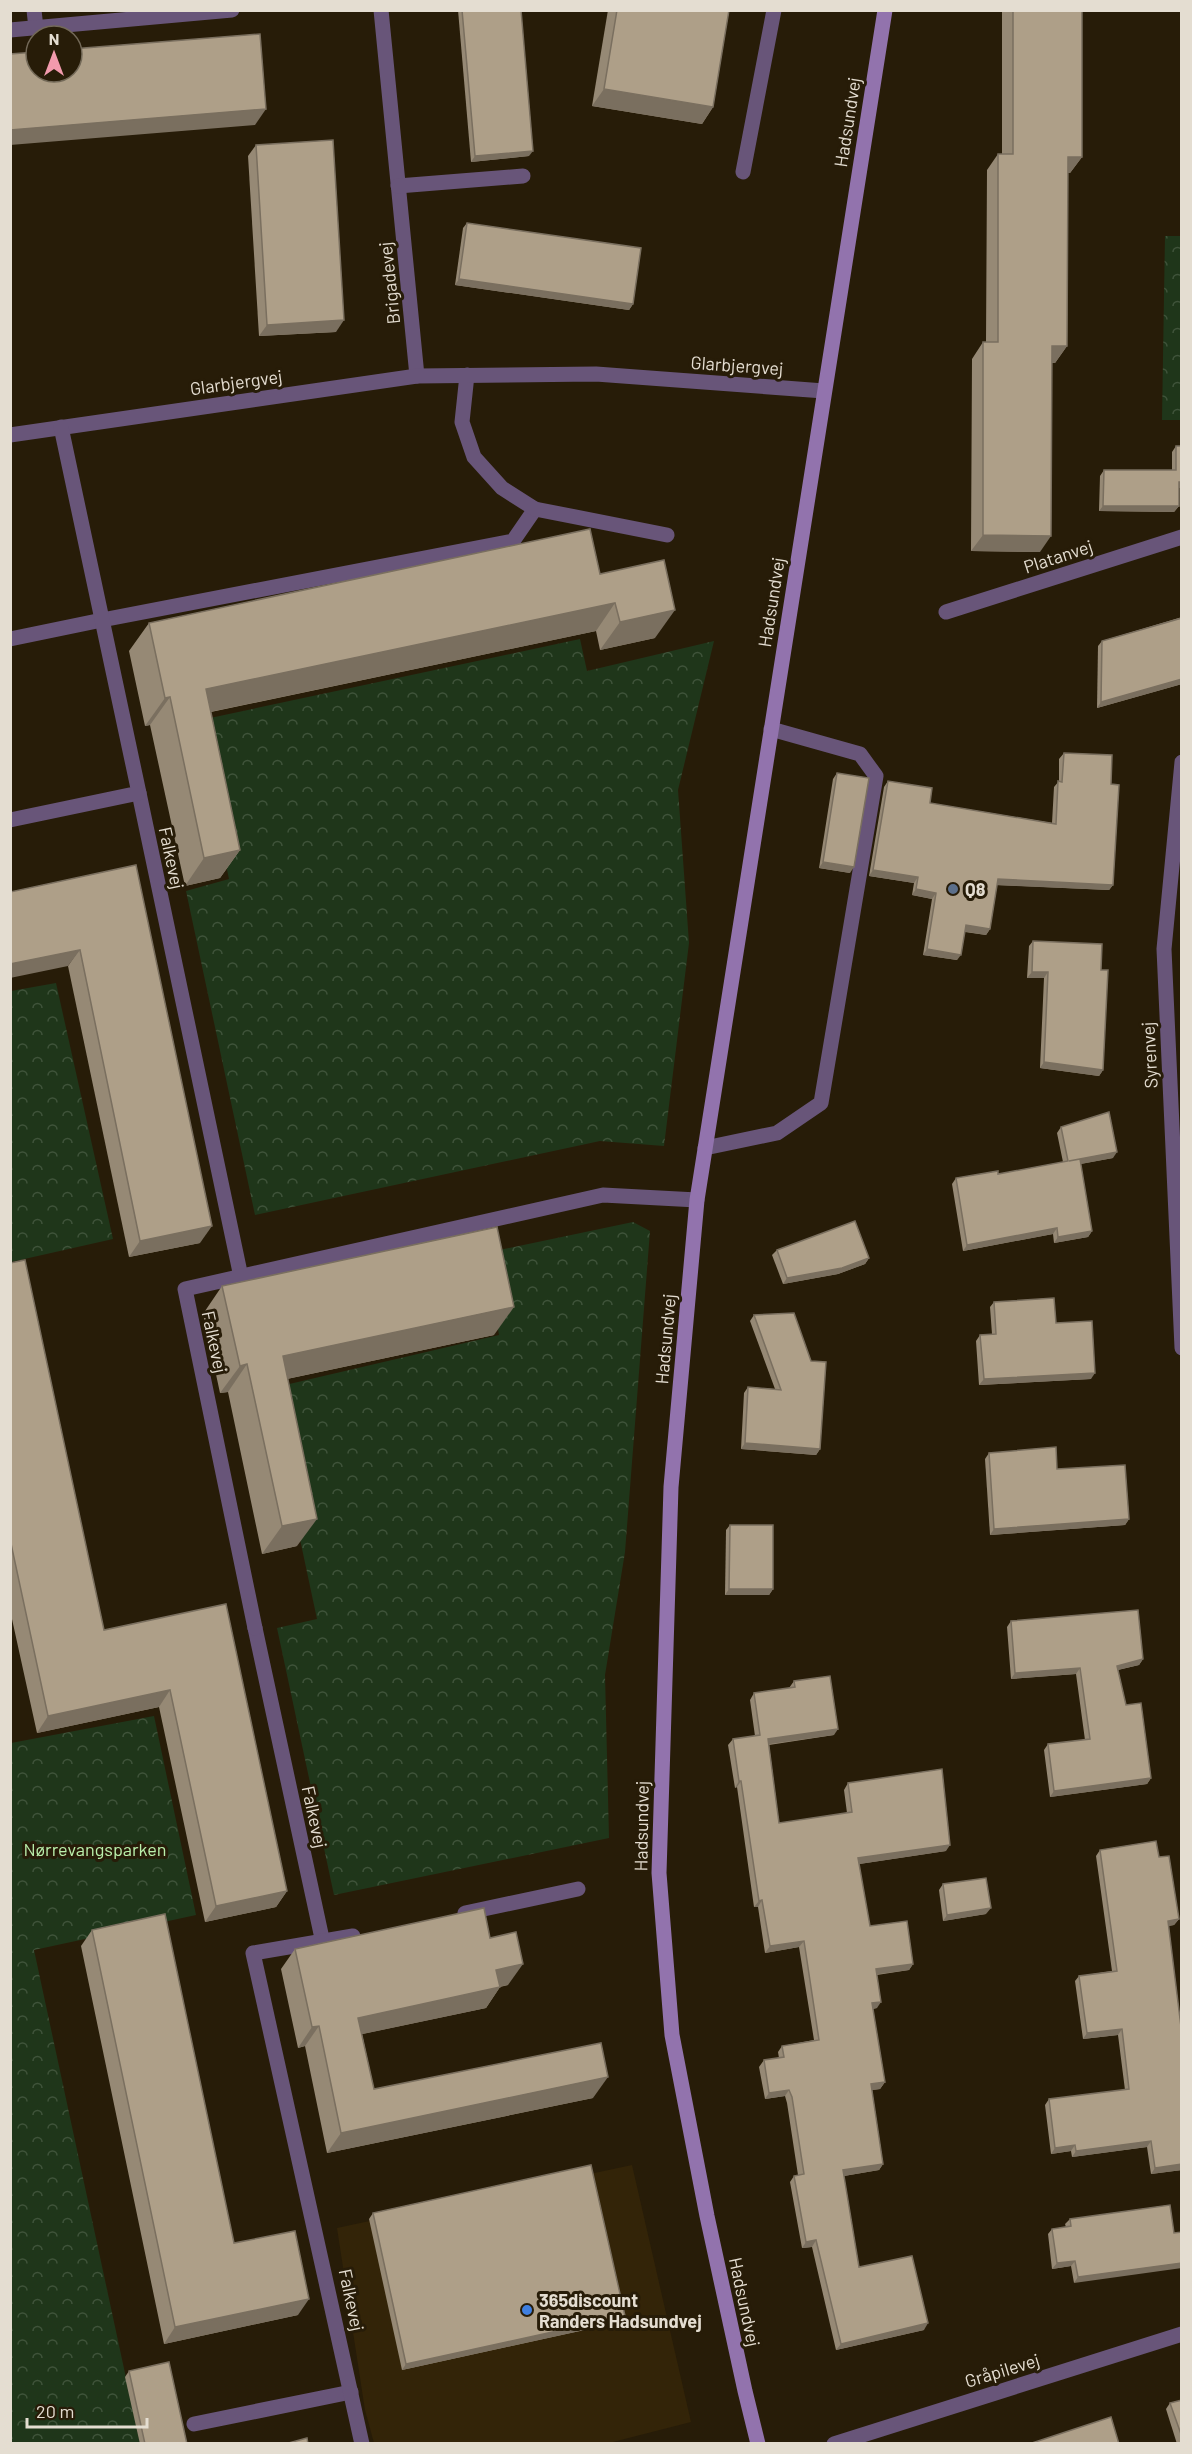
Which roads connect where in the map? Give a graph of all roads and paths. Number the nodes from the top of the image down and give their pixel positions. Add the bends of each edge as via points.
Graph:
1 (232, 10) edge
2 (381, 10) edge
3 (774, 10) edge
4 (885, 10) edge
5 (80, 24) edge
6 (743, 172) dead end
7 (523, 176) dead end
8 (398, 186) junction
9 (467, 375) junction
10 (417, 376) junction
11 (824, 391) junction
12 (62, 427) junction
13 (10, 435) edge
14 (535, 509) junction
15 (667, 536) dead end
16 (1182, 537) edge
17 (946, 612) dead end
18 (102, 620) junction
19 (10, 639) edge
20 (771, 729) junction
21 (1182, 762) edge
22 (139, 793) junction
23 (10, 820) edge
24 (705, 1148) junction
25 (697, 1200) junction
26 (241, 1277) junction
27 (1182, 1348) edge
28 (578, 1890) dead end
29 (450, 1916) edge
30 (369, 1933) edge
31 (323, 1943) junction
32 (1182, 2334) edge
33 (351, 2392) junction
34 (194, 2424) dead end
35 (362, 2444) edge
36 (759, 2444) edge
37 (834, 2444) edge

1 - 5 street
2 - 8 street, Brigadevej
3 - 6 street
4 - 11 street, Hadsundvej
7 - 8 street
8 - 10 street, Brigadevej
9 - 10 street, Glarbjergvej
9 - 11 street, Glarbjergvej via 596,374
9 - 14 street via 462,422 474,457 502,488
10 - 12 street, Glarbjergvej
11 - 20 street, Hadsundvej
12 - 13 street, Glarbjergvej
12 - 18 street, Falkevej
14 - 15 street
14 - 18 street via 513,541
16 - 17 street, Platanvej
18 - 19 street
18 - 22 street, Falkevej
20 - 24 street, Hadsundvej
20 - 24 street via 861,754 876,776 859,886 821,1103 777,1133
21 - 27 street, Syrenvej via 1164,949
22 - 23 street
22 - 26 street, Falkevej
24 - 25 street, Hadsundvej
25 - 26 street via 603,1195
25 - 36 street, Hadsundvej via 671,1487 659,1874 672,2035 707,2217
26 - 31 street, Falkevej via 184,1289
28 - 29 street
30 - 31 street, Falkevej
31 - 33 street, Falkevej via 254,1953
32 - 37 street, Gråpilevej
33 - 34 street
33 - 35 street, Falkevej

